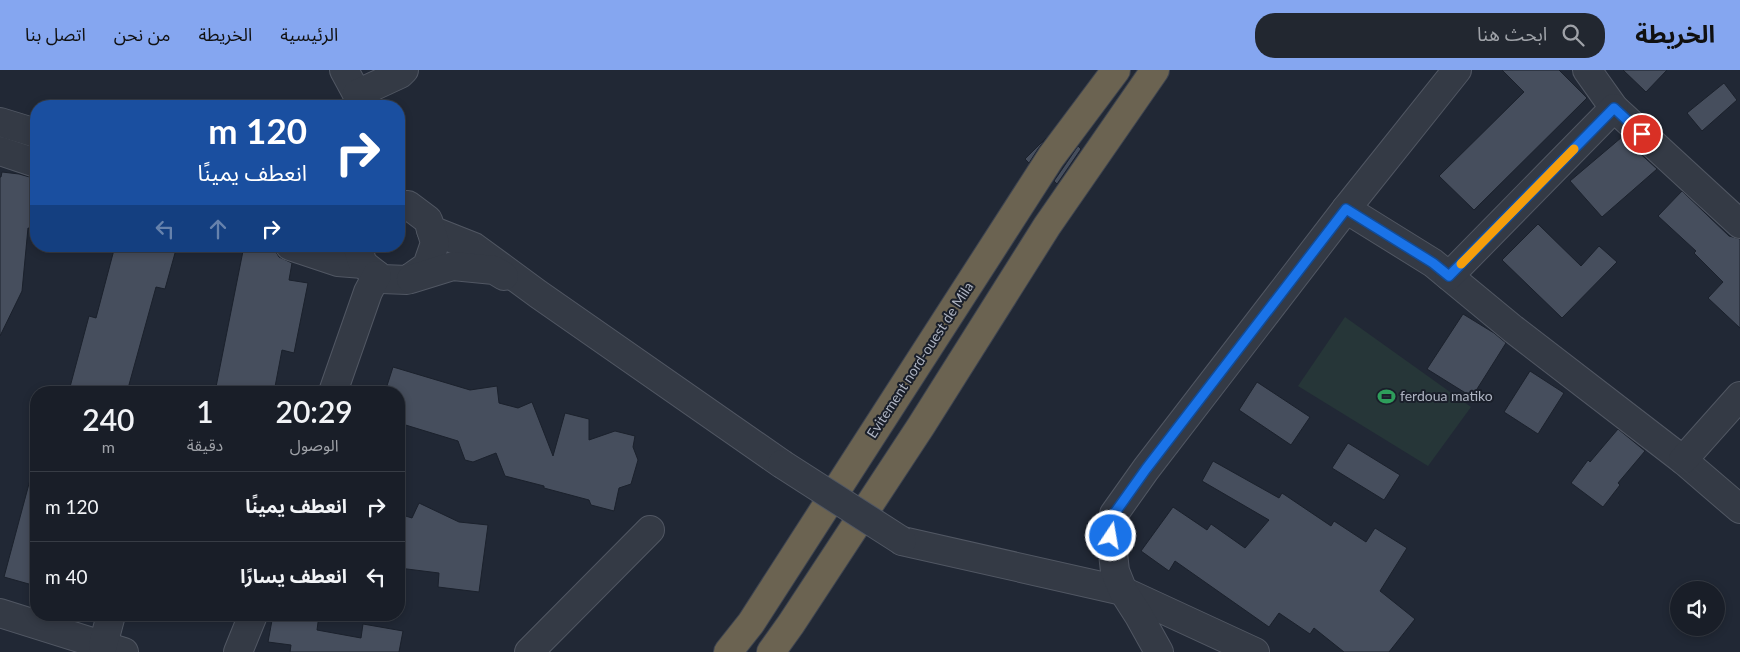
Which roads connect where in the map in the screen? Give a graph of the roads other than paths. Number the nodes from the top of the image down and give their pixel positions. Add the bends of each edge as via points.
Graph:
1 (344, 70) edge
2 (404, 70) edge
3 (1116, 70) edge
4 (1155, 70) edge
5 (1457, 70) edge
6 (1588, 70) edge
7 (360, 100) edge
8 (1614, 108) junction
9 (0, 122) edge
10 (30, 131) edge
11 (0, 151) edge
12 (30, 161) edge
13 (405, 201) edge
14 (1346, 209) junction
15 (1740, 224) edge
16 (431, 230) junction
17 (308, 252) edge
18 (366, 262) edge
19 (1449, 276) junction
20 (407, 280) junction
21 (538, 294) junction
22 (336, 386) edge
23 (1740, 396) edge
24 (1683, 460) junction
25 (1740, 509) edge
26 (650, 530) dead end
27 (1123, 591) junction
28 (0, 613) edge
29 (112, 621) edge
30 (251, 621) edge
31 (114, 649) edge
32 (238, 652) edge
33 (529, 652) edge
34 (728, 652) edge
35 (771, 652) edge
36 (1158, 652) edge
37 (1255, 652) edge

1 - 7 street
2 - 7 street
3 - 34 highway, Evitement nord-ouest de Mila via 1051,157 751,623
4 - 35 highway via 1047,226 921,426
5 - 14 street
6 - 8 street
8 - 15 street
8 - 19 street
9 - 10 street
11 - 12 street
13 - 16 street via 428,220
14 - 19 street
14 - 27 street via 1114,514 1113,555
16 - 20 street via 435,243 427,266
16 - 21 street via 474,247
17 - 18 street via 338,262
18 - 20 street via 382,279
18 - 22 street via 368,292
19 - 24 street
20 - 21 street via 453,266 494,270
21 - 27 street, bridge via 782,464 902,541
23 - 24 street
24 - 25 street
26 - 33 street
27 - 36 street
27 - 37 street
28 - 31 street
29 - 31 street
30 - 32 street

